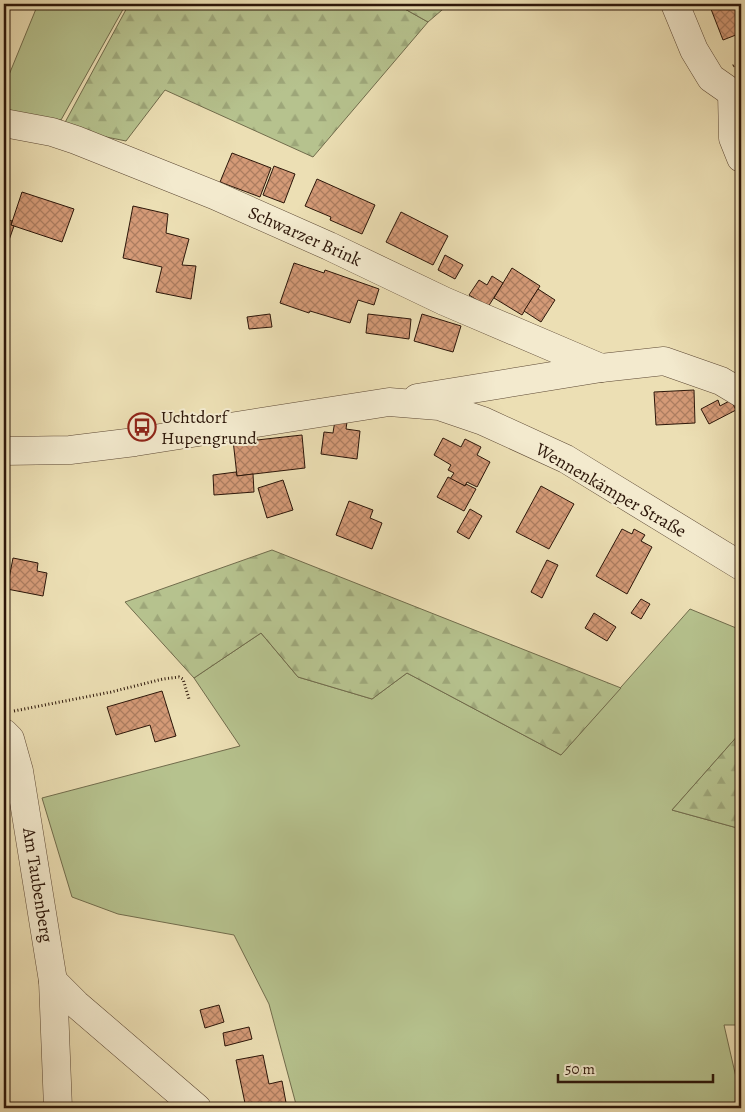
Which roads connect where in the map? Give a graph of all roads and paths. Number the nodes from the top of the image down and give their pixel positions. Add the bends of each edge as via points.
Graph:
1 (674, 4) edge
2 (737, 96) edge
3 (4, 123) edge
4 (741, 158) edge
5 (601, 368) junction
6 (741, 393) edge
7 (389, 402) junction
8 (4, 451) edge
9 (741, 566) edge
10 (189, 699) dead end
11 (8, 722) edge
12 (53, 981) junction
13 (58, 1108) edge
14 (197, 1108) edge

1 - 2 street via 694,50 711,78
2 - 4 street via 733,138
3 - 5 street, Schwarzer Brink via 76,140 214,195 444,301
5 - 6 street, Schwarzer Brink via 664,361 721,381
5 - 7 street, Schwarzer Brink
7 - 8 street, Wennenkämper Straße via 135,442 70,450
7 - 9 street, Wennenkämper Straße via 439,406 483,421 566,459
10 - 11 path via 183,679 163,679
11 - 12 street, Am Taubenberg
12 - 13 street, Am Taubenberg
12 - 14 street

